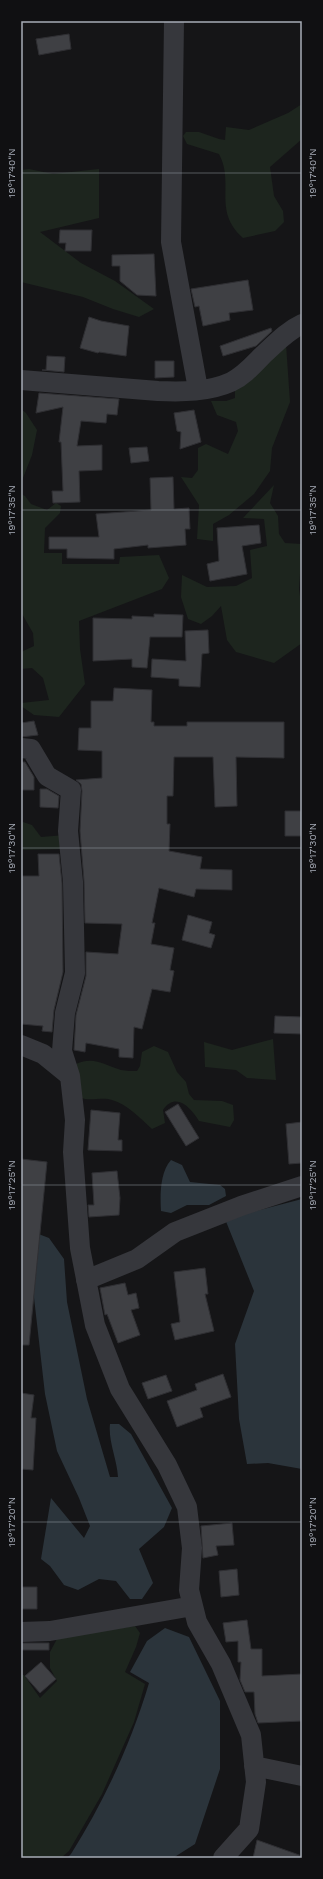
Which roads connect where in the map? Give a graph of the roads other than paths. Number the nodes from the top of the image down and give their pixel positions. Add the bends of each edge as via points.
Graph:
1 (174, 21) edge
2 (302, 324) edge
3 (21, 380) edge
4 (198, 389) junction
5 (21, 748) edge
6 (21, 1046) edge
7 (70, 1076) junction
8 (302, 1186) edge
9 (86, 1280) junction
10 (193, 1606) junction
11 (21, 1632) edge
12 (254, 1766) junction
13 (302, 1776) edge
14 (223, 1858) edge

1 - 4 street via 171,242
2 - 4 street via 289,331 244,374 232,382
3 - 4 street via 158,391
5 - 7 street via 31,749 47,776 71,790 68,831 73,882 75,972 65,1013 62,1051
6 - 7 street via 43,1054
7 - 9 street via 75,1120 73,1152 80,1248
8 - 9 street via 175,1232 128,1264
9 - 10 street via 95,1325 120,1389 167,1465 186,1507 192,1548 189,1590
10 - 11 street via 50,1631
10 - 12 street via 197,1622 221,1664 251,1735
12 - 13 street
12 - 14 street via 256,1782 249,1829

